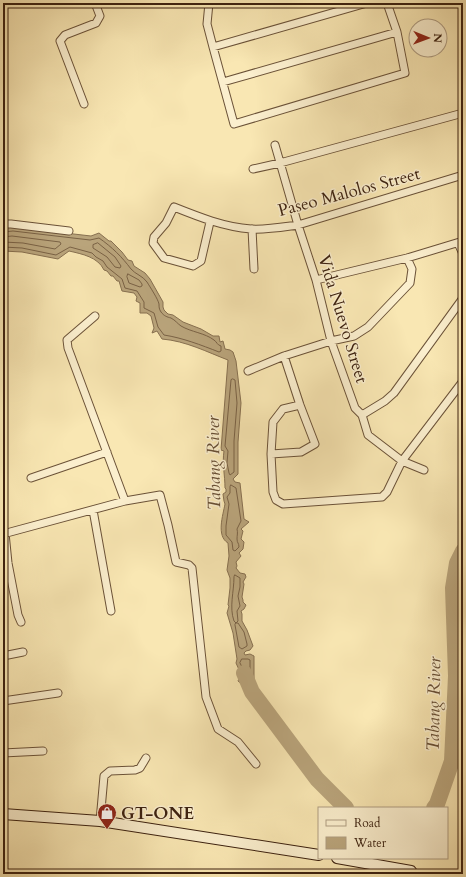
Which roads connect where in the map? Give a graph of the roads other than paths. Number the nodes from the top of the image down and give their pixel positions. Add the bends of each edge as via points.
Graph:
1 (95, 3) edge
2 (209, 3) edge
3 (367, 3) edge
4 (388, 3) edge
5 (397, 32) junction
6 (213, 48) junction
7 (223, 82) junction
8 (84, 104) dead end
9 (463, 113) edge
10 (275, 145) dead end
11 (280, 163) junction
12 (254, 169) dead end
13 (463, 175) edge
14 (210, 222) junction
15 (3, 224) edge
16 (298, 225) junction
17 (252, 229) junction
18 (69, 231) dead end
19 (461, 242) edge
20 (463, 254) edge
21 (407, 258) junction
22 (254, 269) dead end
23 (316, 280) junction
24 (463, 298) edge
25 (95, 316) dead end
26 (331, 341) junction
27 (284, 356) junction
28 (248, 371) dead end
29 (463, 381) edge
30 (300, 405) junction
31 (362, 415) junction
32 (107, 452) junction
33 (271, 454) junction
34 (402, 461) junction
35 (424, 470) dead end
36 (31, 478) dead end
37 (125, 501) junction
38 (93, 510) junction
39 (4, 534) edge
40 (112, 611) dead end
41 (21, 622) dead end
42 (23, 652) dead end
43 (3, 656) edge
44 (58, 693) dead end
45 (3, 701) edge
46 (43, 751) dead end
47 (3, 753) edge
48 (146, 758) dead end
49 (256, 764) dead end
50 (3, 814) edge
51 (100, 821) junction
52 (318, 855) edge
53 (343, 859) edge
54 (413, 874) edge

1 - 8 street via 100,16 96,23 65,34 60,41
2 - 6 street via 207,24
3 - 6 street
4 - 5 street
5 - 7 street
5 - 7 street via 405,73 234,124
6 - 7 street
9 - 11 street
10 - 11 street, Vida Nuevo Street
11 - 12 street
11 - 16 street, Vida Nuevo Street
13 - 16 street, Paseo Malolos Street
14 - 14 street, Paseo Malolos Street via 201,261 193,266 164,258 153,244 154,237 166,223 174,207
14 - 17 street, Paseo Malolos Street
15 - 18 street
16 - 17 street, Paseo Malolos Street
16 - 23 street, Vida Nuevo Street
17 - 22 street
19 - 20 street
19 - 21 street
21 - 23 street
21 - 26 street via 412,269 410,283 368,327 354,336
23 - 26 street, Vida Nuevo Street
24 - 31 street via 394,393
25 - 32 street via 67,340 72,362
26 - 27 street
26 - 31 street, Vida Nuevo Street via 355,408
27 - 28 street
27 - 30 street
29 - 34 street
30 - 33 street via 283,409 273,422
30 - 33 street via 315,444 301,452
31 - 34 street, Vida Nuevo Street via 368,435
32 - 36 street
32 - 37 street
33 - 34 street via 273,492 276,500 283,504 382,496 387,492
34 - 35 street, Vida Nuevo Street
37 - 38 street
37 - 49 street via 160,495 176,562 192,568 206,697 218,728 238,742
38 - 39 street
38 - 40 street
39 - 41 street
42 - 43 street
44 - 45 street
46 - 47 street
48 - 51 street via 140,768 110,771 104,776
50 - 51 main road
51 - 52 main road
53 - 54 main road via 410,871

